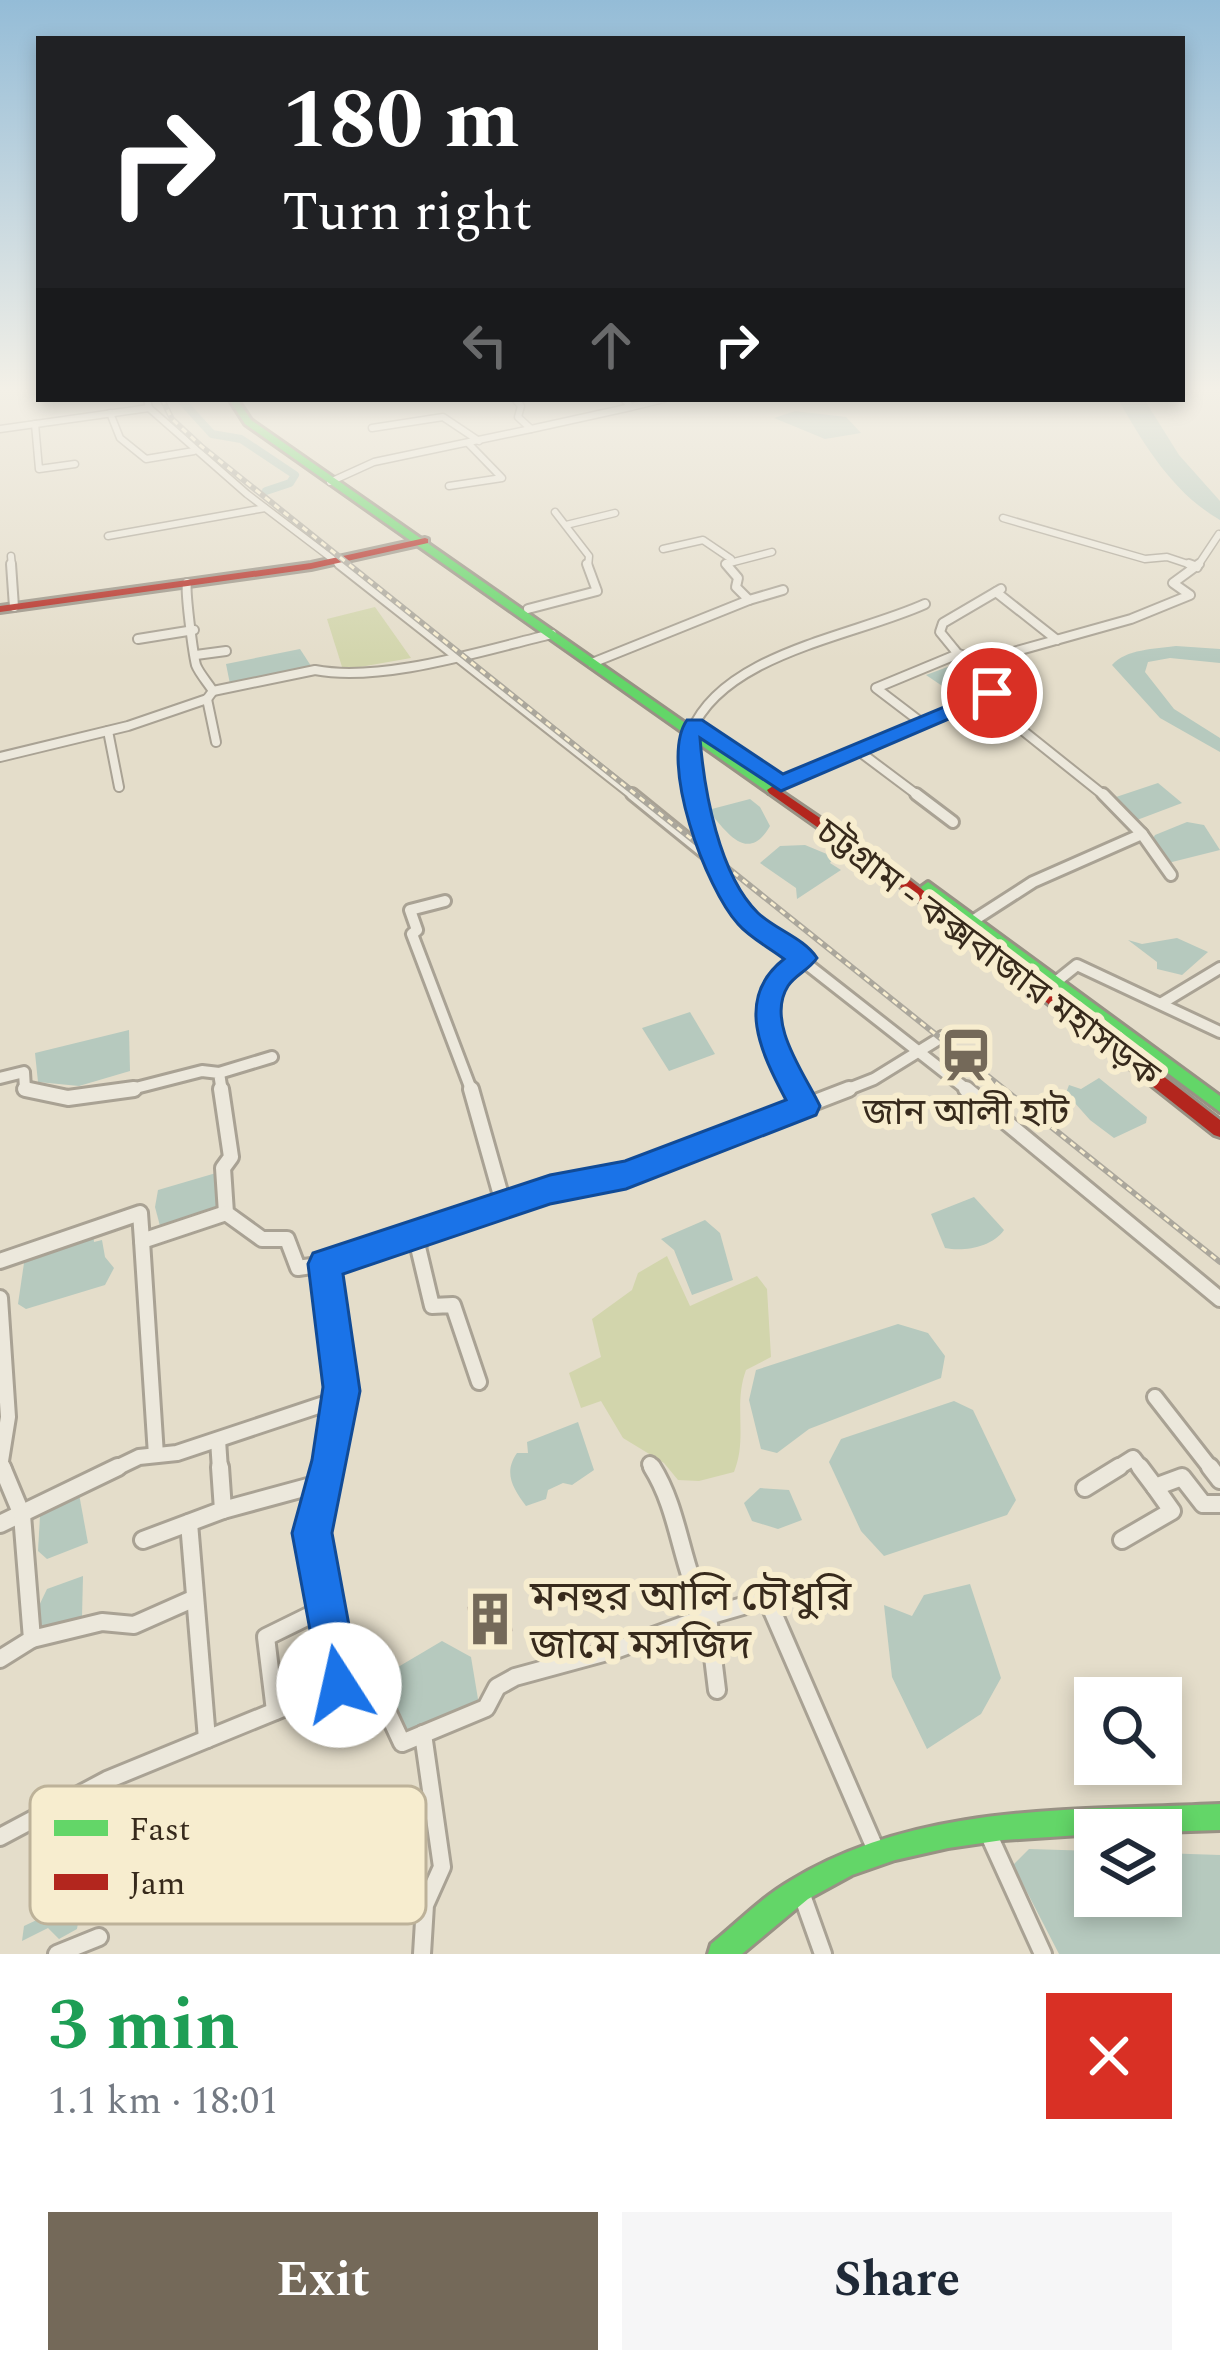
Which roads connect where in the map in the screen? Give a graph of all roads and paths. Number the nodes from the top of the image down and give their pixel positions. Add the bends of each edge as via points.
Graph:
1 (228, 478) edge
2 (329, 478) edge
3 (339, 478) edge
4 (501, 478) edge
5 (333, 481) junction
6 (449, 486) dead end
7 (265, 508) junction
8 (555, 512) dead end
9 (615, 513) dead end
10 (1003, 518) dead end
11 (566, 525) junction
12 (1220, 534) edge
13 (108, 536) dead end
14 (422, 543) junction
15 (663, 548) dead end
16 (772, 552) dead end
17 (11, 556) dead end
18 (731, 559) junction
19 (338, 561) junction
20 (1197, 567) junction
21 (187, 583) junction
22 (783, 590) dead end
23 (748, 600) junction
24 (925, 604) dead end
25 (7, 608) edge
26 (528, 609) junction
27 (194, 630) junction
28 (552, 634) junction
29 (138, 639) dead end
30 (1058, 640) junction
31 (226, 651) dead end
32 (456, 653) junction
33 (958, 654) junction
34 (196, 655) junction
35 (987, 659) junction
36 (597, 661) junction
37 (210, 695) junction
38 (982, 698) junction
39 (922, 723) junction
40 (692, 729) junction
41 (108, 731) junction
42 (216, 742) dead end
43 (860, 752) junction
44 (0, 757) edge
45 (781, 783) junction
46 (118, 787) dead end
47 (953, 822) dead end
48 (1142, 835) junction
49 (714, 860) junction
50 (1171, 875) dead end
51 (445, 901) dead end
52 (974, 920) junction
53 (803, 958) junction
54 (1220, 968) edge
55 (1050, 986) junction
56 (1162, 1003) junction
57 (1220, 1032) edge
58 (942, 1036) dead end
59 (921, 1052) junction
60 (272, 1057) dead end
61 (219, 1073) junction
62 (0, 1078) edge
63 (1220, 1105) edge
64 (805, 1106) junction
65 (1220, 1130) edge
66 (504, 1206) junction
67 (226, 1213) junction
68 (424, 1231) junction
69 (142, 1241) junction
70 (0, 1261) edge
71 (325, 1264) junction
72 (0, 1298) edge
73 (1220, 1300) edge
74 (479, 1382) dead end
75 (1155, 1397) dead end
76 (336, 1400) junction
77 (218, 1440) junction
78 (156, 1455) junction
79 (1, 1461) edge
80 (650, 1464) dead end
81 (1220, 1480) edge
82 (326, 1482) junction
83 (1084, 1487) dead end
84 (1155, 1487) junction
85 (1220, 1504) edge
86 (223, 1510) junction
87 (22, 1514) junction
88 (189, 1523) junction
89 (0, 1524) edge
90 (143, 1540) dead end
91 (1122, 1540) dead end
92 (195, 1598) junction
93 (326, 1608) junction
94 (708, 1616) junction
95 (32, 1639) junction
96 (0, 1659) edge
97 (339, 1685) junction
98 (717, 1690) dead end
99 (275, 1711) junction
100 (423, 1734) junction
101 (207, 1739) junction
102 (95, 1786) edge
103 (1220, 1817) edge
104 (30, 1821) edge
105 (987, 1830) junction
106 (0, 1837) edge
107 (877, 1851) junction
108 (800, 1889) junction
109 (426, 1903) edge
110 (424, 1924) edge
111 (99, 1937) dead end
112 (57, 1954) edge
113 (422, 1954) edge
114 (721, 1954) edge
115 (823, 1954) edge
116 (1043, 1954) edge

1 - 7 street
2 - 5 main road, চট্টগ্রাম - কক্সবাজার মহাসড়ক
3 - 5 street
4 - 6 street
5 - 14 main road, চট্টগ্রাম - কক্সবাজার মহাসড়ক
7 - 13 street
7 - 19 street
8 - 11 street
9 - 11 street
10 - 20 street
11 - 26 street via 589,556 597,591
12 - 20 street
14 - 19 main road
14 - 26 main road, চট্টগ্রাম - কক্সবাজার মহাসড়ক
14 - 28 main road, চট্টগ্রাম - কক্সবাজার মহাসড়ক
15 - 18 street via 703,540
16 - 18 street
17 - 25 street
18 - 23 street via 726,564
19 - 21 main road
19 - 32 street
20 - 30 street via 1173,583 1190,595
21 - 25 main road
21 - 27 street via 183,599
22 - 23 street
23 - 36 street
24 - 40 street via 773,658 723,693
26 - 36 main road, চট্টগ্রাম - কক্সবাজার মহাসড়ক
27 - 29 street
27 - 34 street
28 - 32 street
28 - 36 main road, চট্টগ্রাম - কক্সবাজার মহাসড়ক
30 - 33 street via 998,591 941,627
30 - 35 street
31 - 34 street
32 - 37 street via 328,676 314,670
32 - 49 street
33 - 35 street
33 - 39 street via 876,688
34 - 37 street
35 - 38 street via 1015,682
36 - 40 main road, চট্টগ্রাম - কক্সবাজার মহাসড়ক
37 - 41 street
37 - 42 street
38 - 39 street
38 - 48 street
39 - 43 street
40 - 45 main road, চট্টগ্রাম - কক্সবাজার মহাসড়ক
40 - 49 street via 688,776
40 - 55 main road, চট্টগ্রাম - কক্সবাজার মহাসড়ক
41 - 44 street
41 - 46 street
43 - 45 street
43 - 47 street
45 - 52 main road, চট্টগ্রাম - কক্সবাজার মহাসড়ক
48 - 50 street
48 - 52 street via 1033,882
49 - 53 street via 748,919
51 - 66 street via 410,910 418,930 412,934 466,1071
52 - 55 main road, চট্টগ্রাম - কক্সবাজার মহাসড়ক
53 - 59 street
53 - 64 street via 777,980 766,1011
54 - 56 street
55 - 56 street via 1077,965
55 - 63 main road, চট্টগ্রাম - কক্সবাজার মহাসড়ক
55 - 65 main road, চট্টগ্রাম - কক্সবাজার মহাসড়ক
56 - 57 street
58 - 59 street
59 - 64 street
59 - 73 street
60 - 61 street
61 - 62 street via 81,1097 38,1095 25,1089 24,1072
61 - 67 street via 231,1157 223,1168
64 - 66 street via 626,1175
66 - 68 street
67 - 69 street
67 - 71 street via 262,1239 287,1239 298,1268
68 - 71 street
68 - 74 street via 418,1247 432,1306 453,1305
69 - 70 street via 140,1214
69 - 78 street
71 - 76 street via 342,1391
72 - 79 street via 8,1417
75 - 81 street
76 - 77 street
76 - 82 street
77 - 78 street
77 - 86 street
78 - 87 street
79 - 87 street
80 - 94 street via 668,1487 678,1553
82 - 86 street
82 - 93 street via 312,1533
83 - 84 street via 1133,1458
84 - 85 street via 1182,1477 1203,1504
84 - 91 street via 1172,1511
86 - 88 street
87 - 89 street
87 - 95 street
88 - 90 street
88 - 92 street
92 - 95 street via 134,1625 102,1622
92 - 101 street
93 - 97 street
93 - 99 street via 266,1637
94 - 98 street
94 - 100 street via 515,1677 497,1687 486,1708
94 - 107 street via 767,1599
95 - 96 street
97 - 99 street
97 - 100 street via 377,1689 402,1743
99 - 101 street
100 - 109 street via 442,1867
101 - 102 street
103 - 105 main road
104 - 106 street
105 - 107 main road
105 - 116 street
107 - 108 main road
108 - 114 main road
108 - 115 street
110 - 113 street
111 - 112 street

